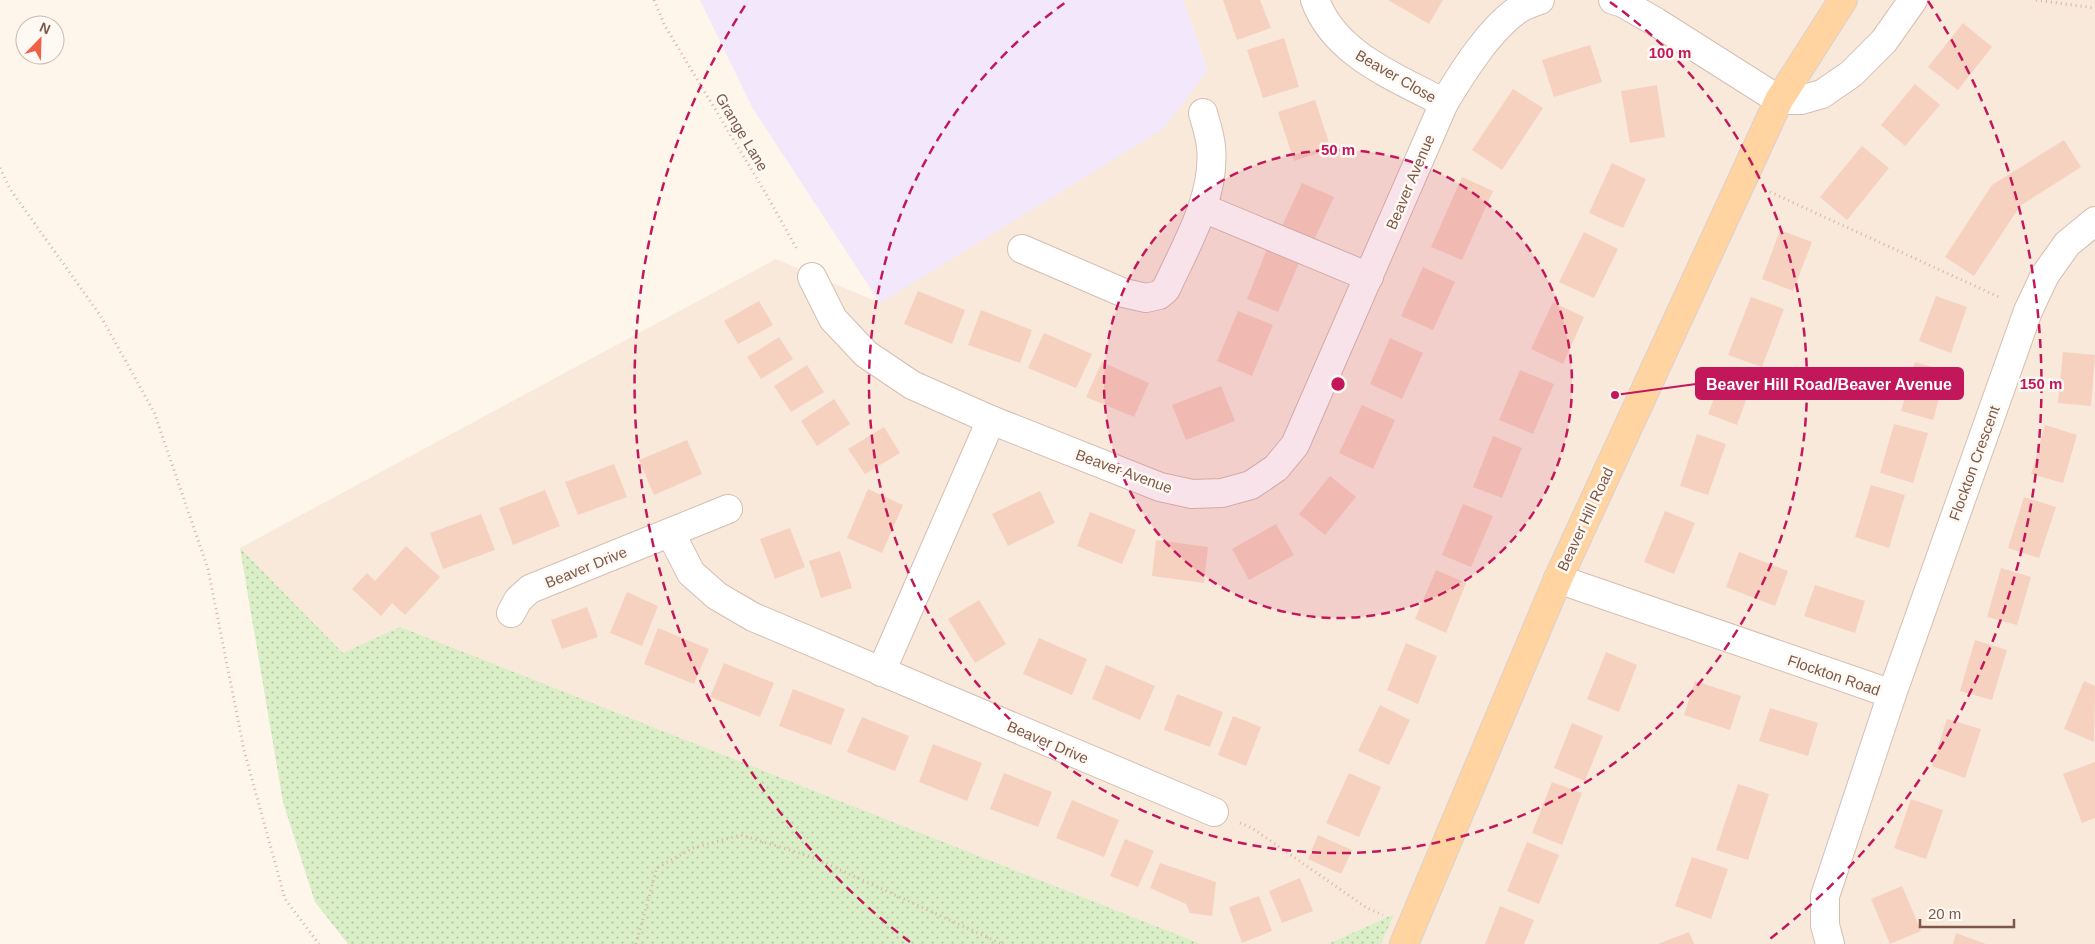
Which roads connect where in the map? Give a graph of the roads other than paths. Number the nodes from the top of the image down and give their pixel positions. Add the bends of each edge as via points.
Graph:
1 (1315, 0) edge
2 (1613, 0) edge
3 (1843, 0) edge
4 (1913, 0) edge
5 (1527, 3) edge
6 (1779, 100) junction
7 (1444, 103) junction
8 (1203, 113) dead end
9 (1203, 208) junction
10 (2095, 220) edge
11 (1022, 249) dead end
12 (812, 277) road end
13 (1369, 278) junction
14 (991, 420) junction
15 (728, 509) dead end
16 (671, 534) junction
17 (1558, 579) junction
18 (511, 613) dead end
19 (882, 672) junction
20 (1892, 694) junction
21 (1214, 812) road end
22 (1408, 936) edge
23 (1830, 944) edge

1 - 7 street, Beaver Close via 1335,36 1356,55
2 - 6 street via 1656,22
3 - 6 main road, Beaver Hill Road
4 - 6 street via 1884,41 1851,74 1822,94 1801,100
5 - 7 street, Beaver Avenue via 1495,31 1468,64
6 - 17 main road, Beaver Hill Road
7 - 13 street, Beaver Avenue
8 - 9 street via 1211,146
9 - 11 street via 1166,289 1159,296 1146,298 1124,294
9 - 13 street
10 - 20 street, Flockton Crescent via 2067,244 2045,275 2028,311
12 - 14 street, Beaver Avenue via 833,319 866,354 912,385
13 - 14 street, Beaver Avenue via 1295,444 1276,468 1251,485 1222,494 1192,494 1160,486
14 - 19 street
15 - 16 street, Beaver Drive
16 - 18 street, Beaver Drive via 530,589 518,600
16 - 19 street, Beaver Drive via 692,573 717,596 753,617
17 - 20 street, Flockton Road
17 - 22 main road, Beaver Hill Road
19 - 21 street, Beaver Drive
20 - 23 street, Flockton Road via 1825,896

